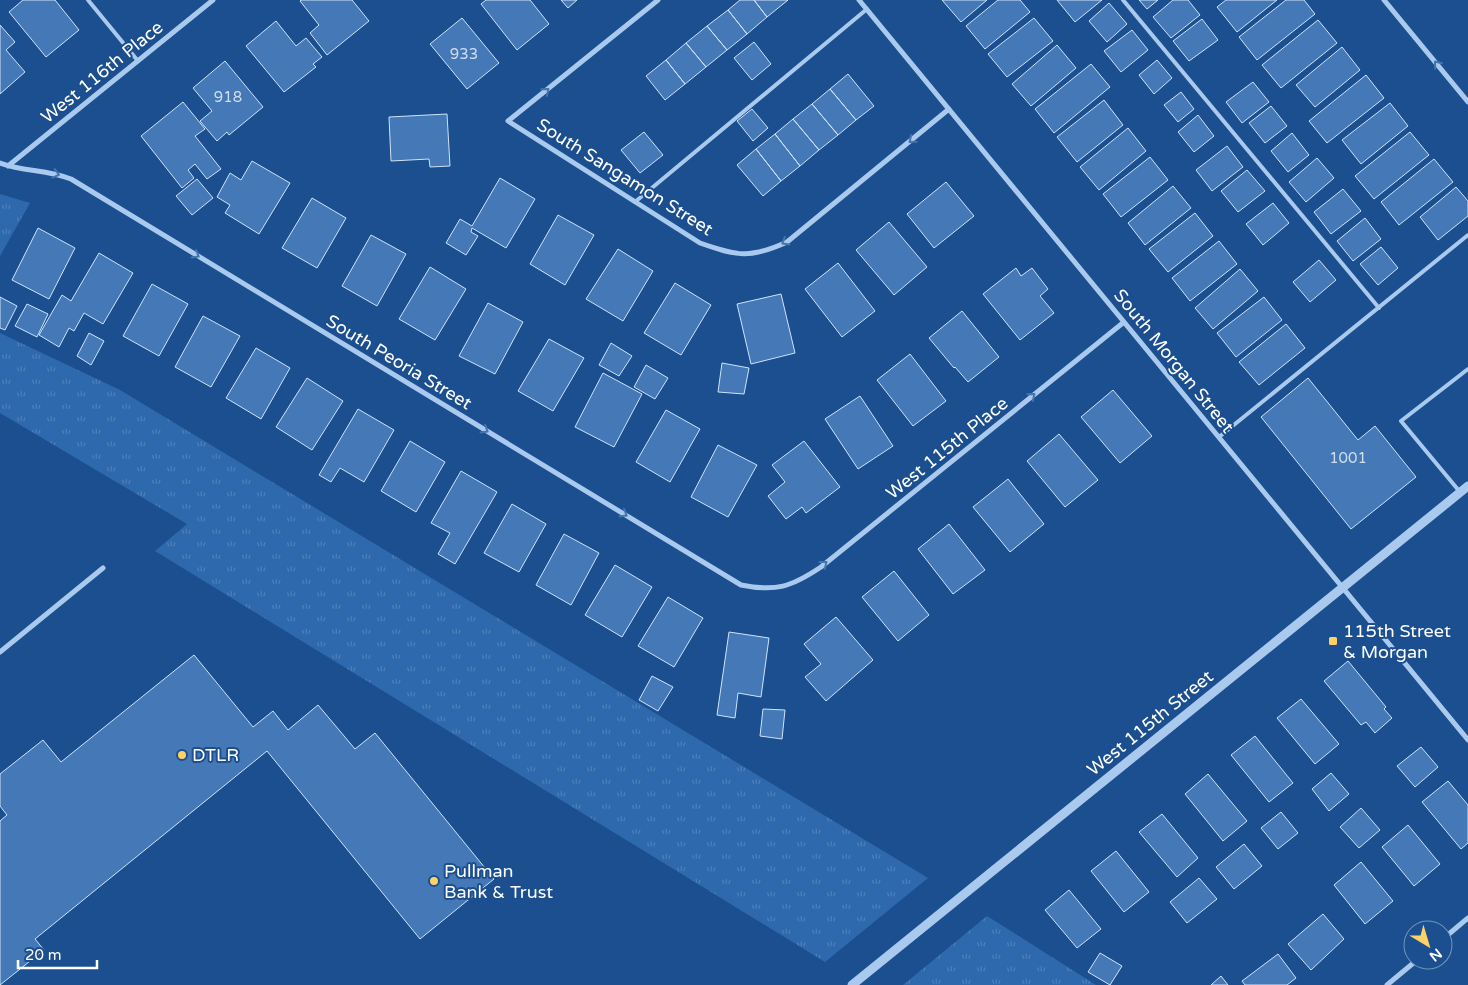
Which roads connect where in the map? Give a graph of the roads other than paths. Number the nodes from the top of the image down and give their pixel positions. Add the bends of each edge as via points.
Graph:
1 (88, 0) edge
2 (213, 0) edge
3 (658, 0) edge
4 (860, 0) edge
5 (1123, 0) edge
6 (1384, 0) edge
7 (867, 9) junction
8 (138, 61) junction
9 (1468, 102) edge
10 (950, 110) junction
11 (0, 163) edge
12 (8, 166) junction
13 (635, 202) junction
14 (1468, 235) edge
15 (1379, 308) junction
16 (1124, 322) junction
17 (1468, 369) edge
18 (1219, 437) junction
19 (1468, 486) edge
20 (1460, 492) junction
21 (103, 568) dead end
22 (782, 587) joint
23 (1343, 587) junction
24 (0, 652) edge
25 (1468, 740) edge
26 (1468, 918) edge
27 (1453, 931) edge
28 (1405, 970) edge
29 (852, 985) edge
30 (1386, 985) edge

1 - 8 lane
2 - 8 street, West 116th Place
13 -> 3 street, South Sangamon Street via 508,121
4 - 7 street, South Morgan Street
5 - 15 lane
9 -> 6 street
7 - 10 street, South Morgan Street
7 - 13 lane
8 - 12 street, West 116th Place
10 -> 13 street, South Sangamon Street via 787,242 766,252 743,255 700,243
10 - 16 street, South Morgan Street
11 - 12 street, South Peoria Street
12 -> 22 street, South Peoria Street via 55,173 71,179 741,585 761,589
14 - 15 lane
15 - 18 lane
16 - 18 street, South Morgan Street
22 -> 16 street, West 115th Place via 821,567
17 - 20 lane via 1401,421
18 - 23 street, South Morgan Street
19 - 20 street, West 115th Street
20 - 23 street, West 115th Street
21 - 24 street
23 - 25 street, South Morgan Street
23 - 29 street, West 115th Street
26 - 27 street
28 - 30 street

